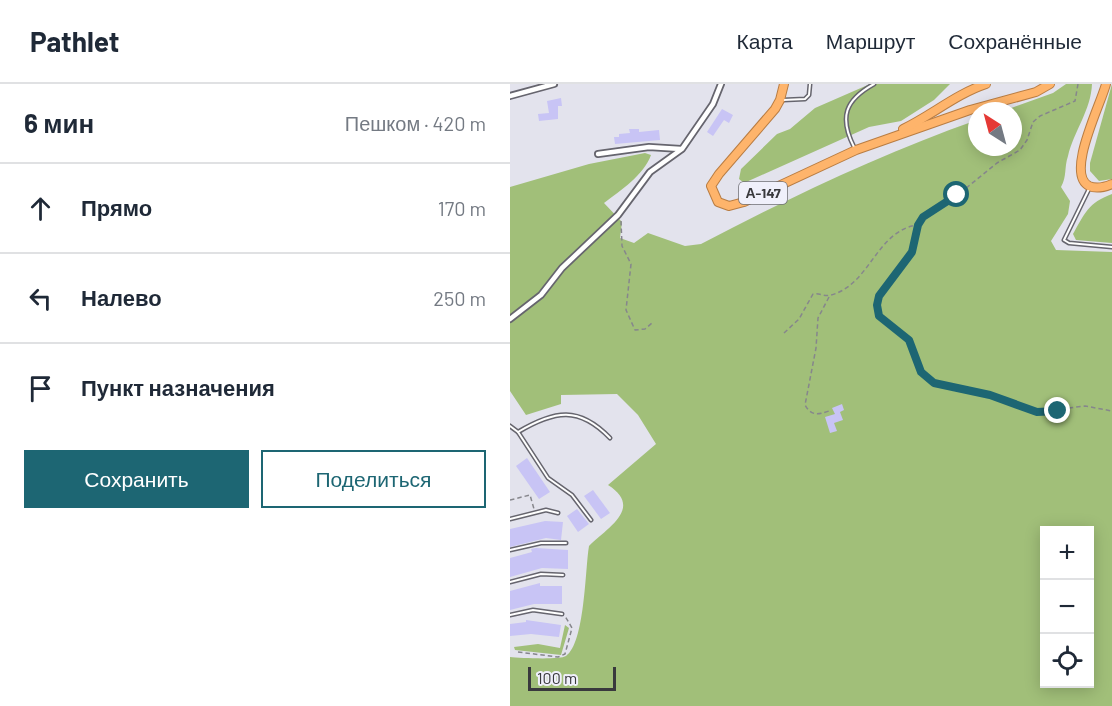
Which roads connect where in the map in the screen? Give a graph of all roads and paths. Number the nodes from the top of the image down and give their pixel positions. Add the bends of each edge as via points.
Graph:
1 (554, 84) edge
2 (721, 84) edge
3 (784, 84) edge
4 (810, 84) edge
5 (874, 84) edge
6 (986, 84) edge
7 (1050, 84) edge
8 (1078, 84) edge
9 (1106, 84) edge
10 (959, 95) junction
11 (510, 96) edge
12 (780, 100) junction
13 (963, 113) junction
14 (869, 145) junction
15 (682, 149) junction
16 (856, 150) junction
17 (598, 154) dead end
18 (1112, 184) edge
19 (1090, 187) junction
20 (616, 216) junction
21 (918, 225) junction
22 (1112, 247) edge
23 (829, 296) junction
24 (510, 319) edge
25 (652, 323) dead end
26 (784, 333) dead end
27 (829, 411) dead end
28 (1112, 411) edge
29 (510, 426) edge
30 (514, 429) junction
31 (510, 431) edge
32 (518, 432) junction
33 (610, 438) dead end
34 (510, 500) edge
35 (534, 512) dead end
36 (558, 513) dead end
37 (510, 519) edge
38 (591, 520) dead end
39 (566, 543) dead end
40 (510, 550) edge
41 (563, 575) dead end
42 (510, 582) edge
43 (562, 614) joint
44 (510, 615) edge
45 (518, 652) dead end

1 - 11 street
2 - 15 street via 713,104
3 - 12 highway, А-147
4 - 12 lane via 805,99
5 - 16 lane via 855,95 849,105 846,125
6 - 10 highway, А-147
7 - 13 highway, А-147 via 1036,92
8 - 21 path via 1075,101 1033,122 1020,150 996,163 923,217
9 - 19 highway via 1080,160 1082,179
10 - 13 highway via 956,105
10 - 14 highway, А-147 via 929,116
12 - 16 highway, А-147 via 765,123 718,174 711,186 718,202 729,206 744,202
13 - 14 highway, А-147
14 - 16 highway, А-147
15 - 17 street via 649,147
15 - 20 street via 650,172
18 - 19 highway
19 - 22 lane via 1064,240
20 - 24 street via 562,268 541,295
20 - 25 path via 621,223 622,246 631,264 626,309 635,330
21 - 23 path via 899,231 854,281
21 - 28 path via 912,252 879,296 877,305 884,322 909,340 917,364 927,378 1037,412 1085,406
23 - 26 path via 813,294 799,319
23 - 27 path via 818,318 805,405 811,413
29 - 30 lane
30 - 31 lane
30 - 32 lane
32 - 33 lane via 544,420 575,414 596,423
32 - 38 lane via 548,478 572,495
34 - 35 path via 530,495
36 - 37 lane via 546,510
39 - 40 lane via 541,543
41 - 42 lane via 541,574
43 - 44 lane via 533,610
43 - 45 path via 572,628 565,654 558,657

